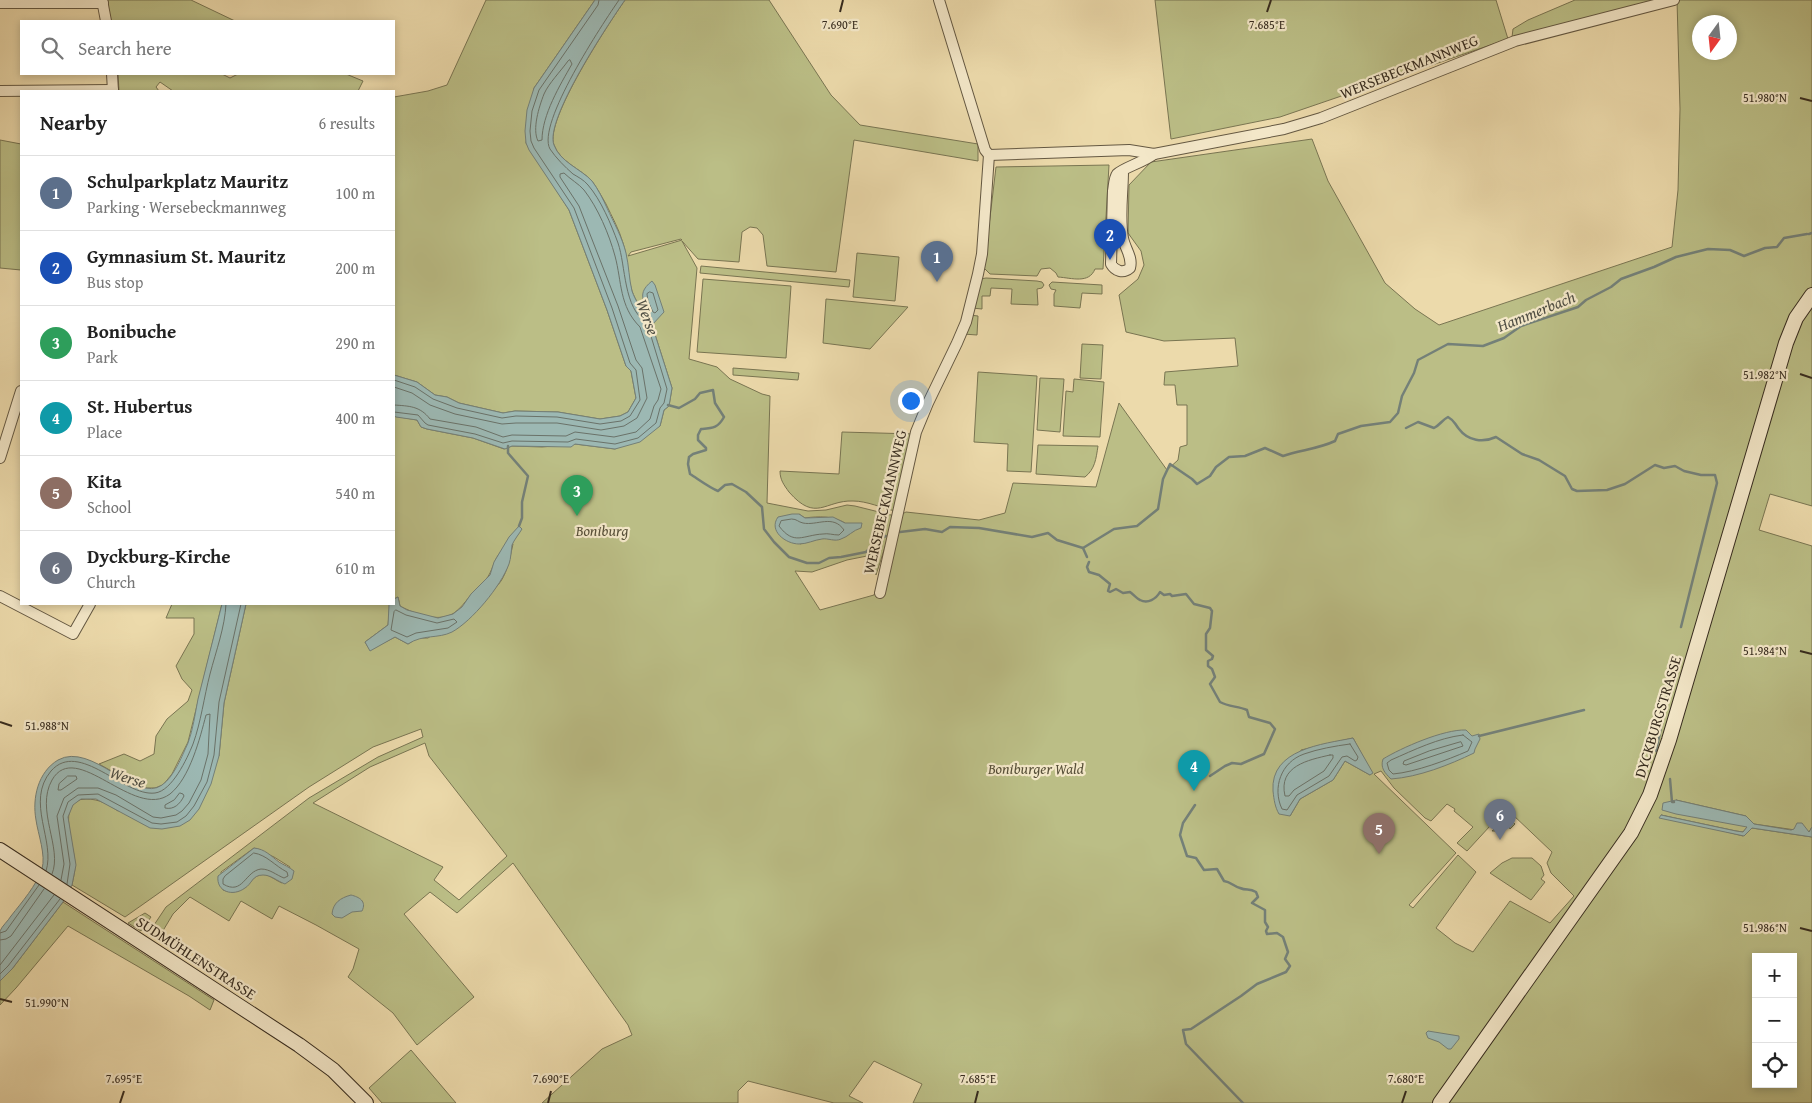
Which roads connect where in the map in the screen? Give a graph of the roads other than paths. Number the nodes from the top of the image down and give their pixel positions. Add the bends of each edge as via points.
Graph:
1 (939, 0) edge
2 (1674, 0) edge
3 (103, 1) edge
4 (0, 2) edge
5 (106, 20) edge
6 (112, 75) edge
7 (113, 90) edge
8 (0, 91) edge
9 (20, 91) edge
10 (1154, 154) junction
11 (989, 159) junction
12 (1124, 171) junction
13 (1812, 295) edge
14 (19, 408) edge
15 (0, 458) edge
16 (880, 593) dead end
17 (0, 596) edge
18 (89, 605) edge
19 (0, 850) edge
20 (366, 1103) edge
21 (1440, 1103) edge

1 - 11 street
2 - 10 street, WERSEBECKMANNWEG via 1515,41 1304,123
3 - 4 street
3 - 5 street
6 - 7 street
8 - 9 street
10 - 11 street, WERSEBECKMANNWEG via 1128,150
10 - 12 street, WERSEBECKMANNWEG
11 - 16 street, WERSEBECKMANNWEG via 982,254 966,322 916,432
12 - 12 street via 1117,174 1115,182 1110,260 1112,267 1122,271 1128,270 1131,262 1122,229
13 - 21 street, DYCKBURGSTRASSE via 1796,318 1786,344 1654,786 1631,833 1594,888
14 - 15 street
17 - 18 street via 72,634
19 - 20 street, SUDMÜHLENSTRASSE via 299,1045 338,1075

